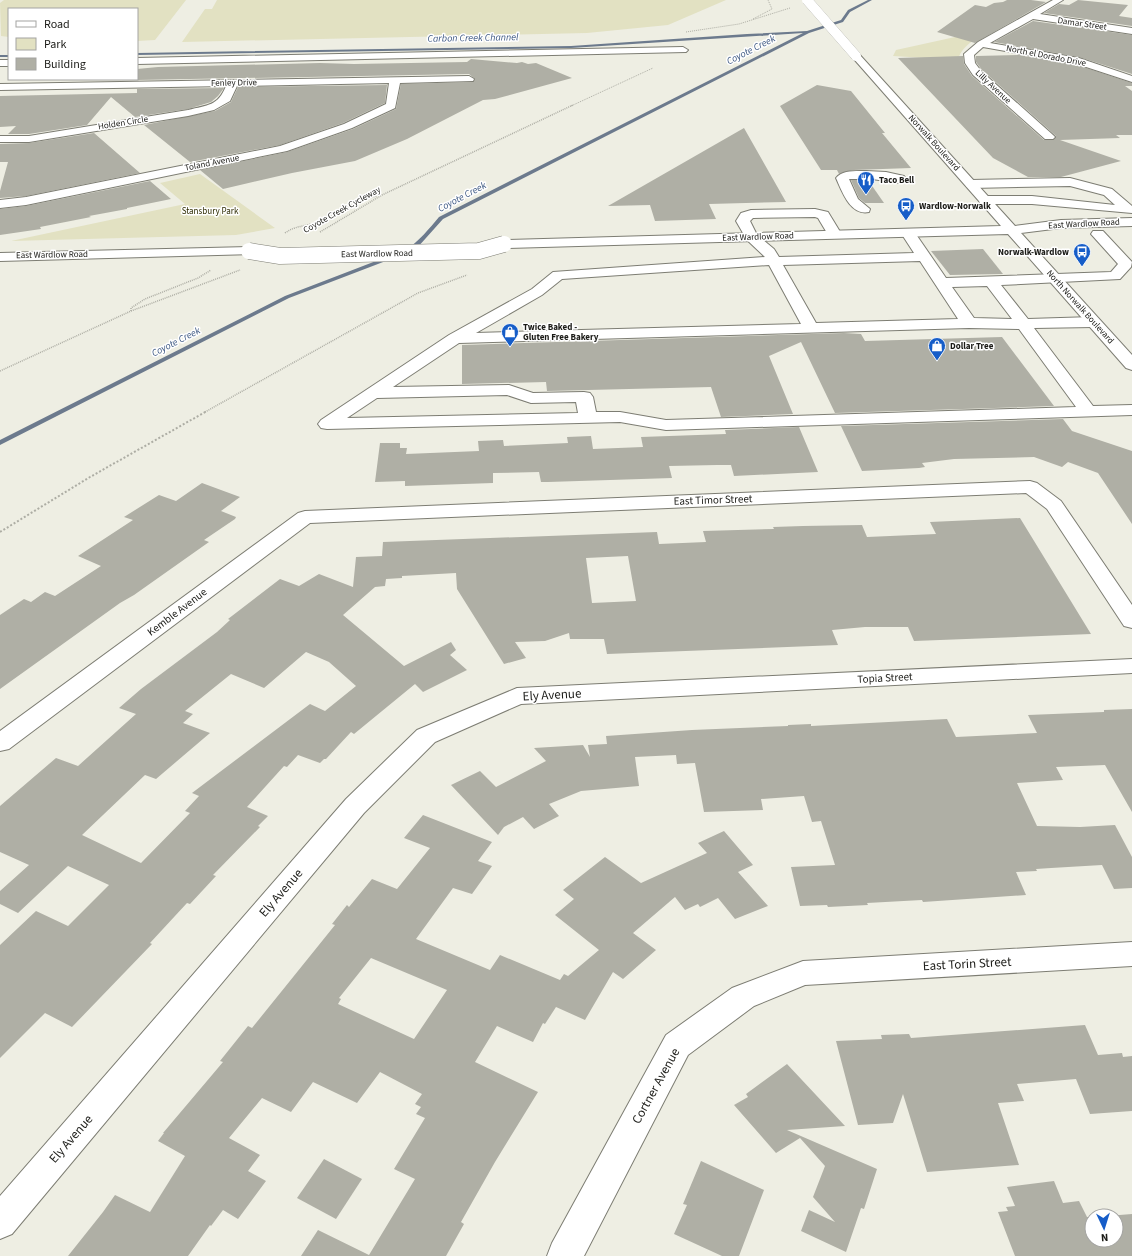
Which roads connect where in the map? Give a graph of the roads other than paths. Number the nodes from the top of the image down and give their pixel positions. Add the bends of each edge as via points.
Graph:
1 (807, 0) edge
2 (1059, 0) edge
3 (1033, 16) junction
4 (1132, 31) edge
5 (984, 43) junction
6 (682, 50) road end
7 (138, 61) edge
8 (1131, 77) edge
9 (469, 79) dead end
10 (395, 80) junction
11 (233, 83) junction
12 (0, 87) edge
13 (1049, 137) dead end
14 (0, 139) edge
15 (900, 179) dead end
16 (1046, 182) junction
17 (971, 184) junction
18 (985, 200) junction
19 (1066, 203) junction
20 (0, 204) edge
21 (864, 209) dead end
22 (1130, 210) edge
23 (1132, 222) edge
24 (1012, 230) junction
25 (908, 233) junction
26 (1132, 233) edge
27 (1098, 234) junction
28 (835, 235) junction
29 (752, 237) junction
30 (504, 244) junction
31 (249, 251) junction
32 (0, 257) edge
33 (924, 257) junction
34 (773, 261) junction
35 (1055, 278) junction
36 (991, 281) junction
37 (942, 283) junction
38 (1093, 322) junction
39 (969, 323) junction
40 (1023, 324) junction
41 (811, 328) junction
42 (455, 338) junction
43 (1132, 365) edge
44 (372, 393) junction
45 (1132, 410) edge
46 (1089, 412) junction
47 (588, 418) junction
48 (366, 514) joint
49 (1132, 622) edge
50 (1132, 666) edge
51 (638, 690) joint
52 (0, 743) edge
53 (1132, 954) edge
54 (803, 973) joint
55 (0, 1222) edge
56 (565, 1256) edge

1 - 17 street, Norwalk Boulevard, bridge
2 - 3 street, Lilly Avenue
3 - 4 street, Damar Street
3 - 5 street, Lilly Avenue
5 - 8 street, North el Dorado Drive via 1070,57
5 - 13 street, Lilly Avenue via 969,54 970,63 977,73
6 - 7 street
9 - 10 street, Fenley Drive
10 - 11 street, Fenley Drive
10 - 20 street, Toland Avenue via 391,106 348,126 283,149 26,201
11 - 12 street, Fenley Drive
11 - 14 street, Holden Circle via 226,99 214,107 29,139
15 - 21 street via 871,175 844,176 842,178 853,201
16 - 17 street
16 - 19 street
16 - 22 street via 1070,182 1108,192
17 - 18 street, Norwalk Boulevard
18 - 19 street
18 - 24 street, Norwalk Boulevard
19 - 22 street
23 - 24 street, East Wardlow Road via 1061,224
24 - 25 street, East Wardlow Road
24 - 27 street, East Wardlow Road via 1067,235
24 - 35 street, North Norwalk Boulevard
25 - 28 street, East Wardlow Road
25 - 33 street
26 - 27 street, East Wardlow Road
27 - 35 street via 1126,264 1115,276
28 - 29 street, East Wardlow Road
28 - 29 street via 823,215 752,214 746,216 743,221
29 - 30 street, East Wardlow Road
29 - 34 street via 768,252
30 - 31 street, East Wardlow Road, bridge via 479,251 280,256
30 - 31 street, East Wardlow Road via 479,238 278,244
31 - 32 street, East Wardlow Road
33 - 34 street
33 - 37 street
34 - 41 street
34 - 42 street via 558,275 537,292
35 - 36 street
35 - 38 street, North Norwalk Boulevard
36 - 37 street
36 - 40 street
37 - 39 street
38 - 40 street
38 - 43 street, North Norwalk Boulevard
39 - 40 street
39 - 41 street
40 - 46 street
41 - 42 street
42 - 44 street
44 - 47 street via 509,390 531,398 584,397
44 - 47 street via 327,424
45 - 46 street
46 - 47 street via 666,425 620,417
48 - 49 street, East Timor Street via 1030,487 1054,505
48 - 52 street, Kemble Avenue via 304,517
50 - 51 street, Topia Street
51 - 55 street, Ely Avenue via 517,696 426,736 356,806
53 - 54 street, East Torin Street
54 - 56 street, Cortner Avenue via 743,997 677,1046

